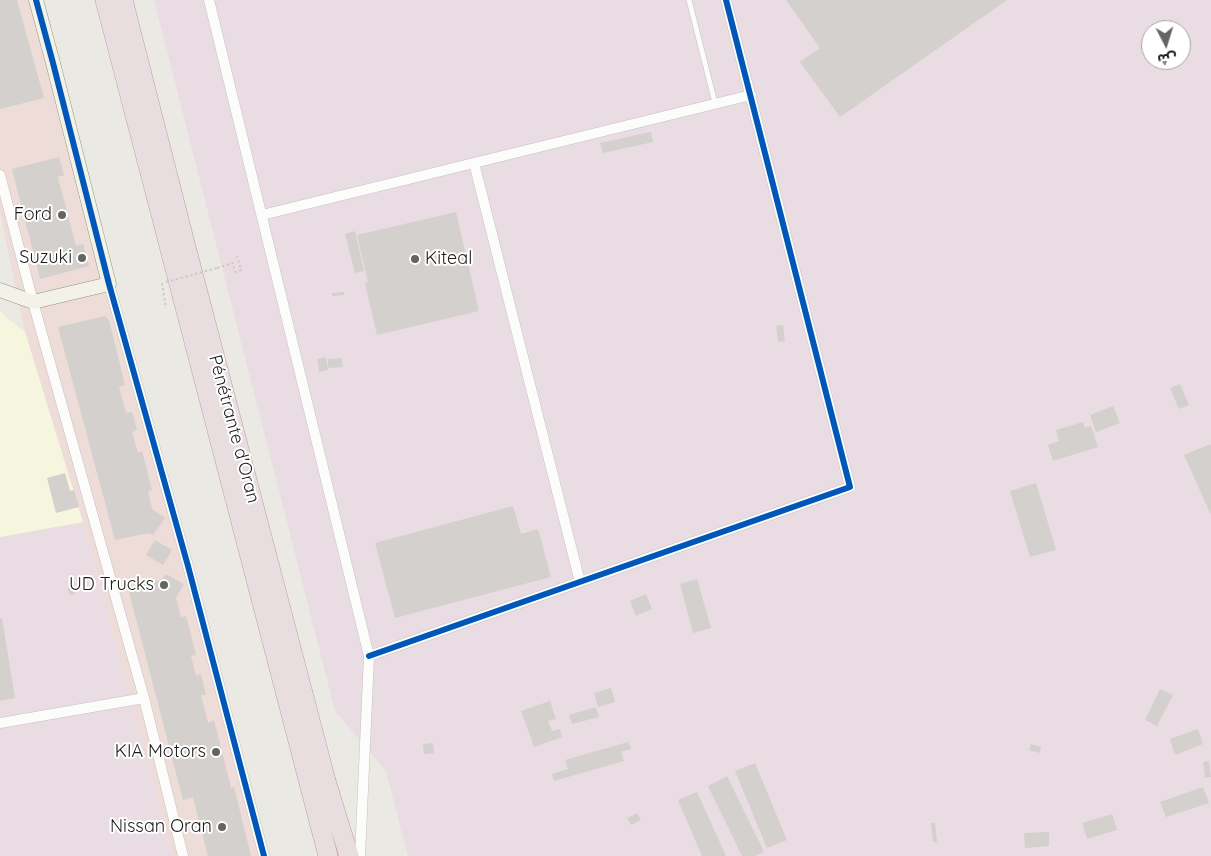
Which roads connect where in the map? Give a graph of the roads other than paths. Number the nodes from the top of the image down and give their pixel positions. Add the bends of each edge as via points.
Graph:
1 (36, 0) edge
2 (105, 0) edge
3 (123, 0) edge
4 (209, 0) edge
5 (689, 0) edge
6 (726, 0) edge
7 (751, 95) junction
8 (715, 104) junction
9 (474, 163) junction
10 (0, 175) edge
11 (262, 215) junction
12 (109, 284) junction
13 (0, 290) edge
14 (33, 302) junction
15 (580, 582) junction
16 (369, 656) junction
17 (144, 698) junction
18 (0, 723) edge
19 (183, 856) edge
20 (264, 856) edge
21 (328, 856) edge
22 (349, 856) edge
23 (360, 856) edge

1 - 12 street
2 - 21 highway, Pénétrante d'Oran
3 - 22 highway, Pénétrante d'Oran via 314,736
4 - 11 street
5 - 8 lane
6 - 7 street
7 - 8 street
7 - 15 street via 850,487
8 - 9 street
9 - 11 street
9 - 15 street
10 - 14 street
11 - 16 street
12 - 14 street
12 - 20 street
13 - 14 street
14 - 17 street
15 - 16 street
16 - 23 street
17 - 18 street
17 - 19 street

